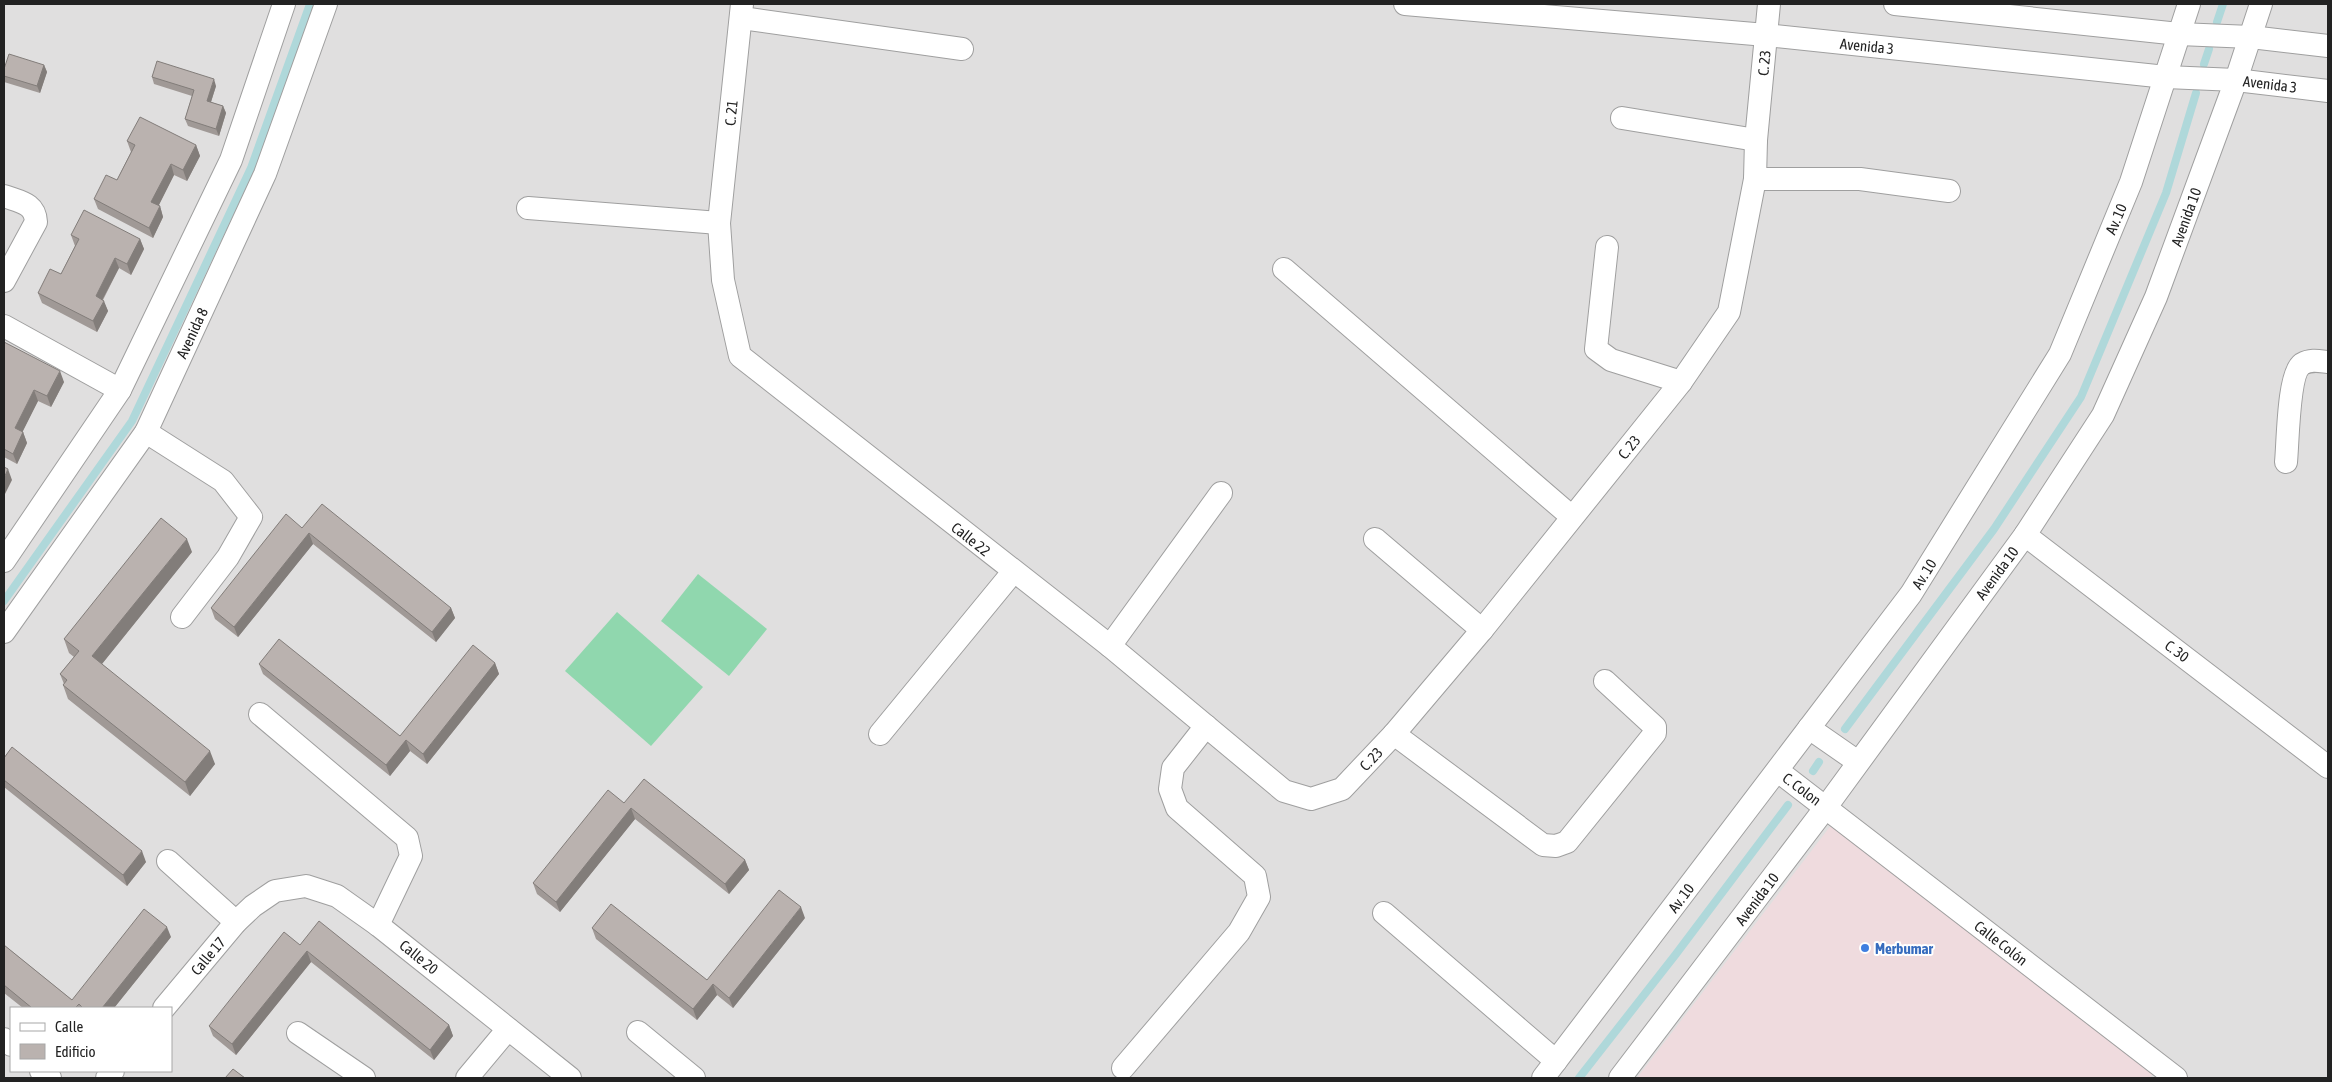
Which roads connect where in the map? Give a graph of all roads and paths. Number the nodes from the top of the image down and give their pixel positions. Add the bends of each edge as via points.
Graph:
1 (284, 4) edge
2 (326, 4) edge
3 (1405, 4) edge
4 (1770, 4) edge
5 (1895, 4) edge
6 (2189, 4) edge
7 (2261, 4) edge
8 (742, 11) edge
9 (2179, 34) junction
10 (1766, 35) junction
11 (2251, 37) junction
12 (2328, 46) edge
13 (962, 49) dead end
14 (2166, 77) junction
15 (2236, 80) junction
16 (2328, 91) edge
17 (1622, 118) dead end
18 (1756, 140) junction
19 (1755, 179) junction
20 (1949, 190) dead end
21 (4, 196) edge
22 (528, 208) dead end
23 (719, 223) junction
24 (1607, 247) dead end
25 (1284, 269) dead end
26 (4, 281) edge
27 (4, 326) edge
28 (2328, 362) edge
29 (1681, 382) junction
30 (120, 390) junction
31 (146, 432) junction
32 (2286, 462) dead end
33 (1221, 493) dead end
34 (1572, 517) junction
35 (2025, 535) junction
36 (1375, 538) dead end
37 (4, 561) edge
38 (1013, 572) junction
39 (182, 616) dead end
40 (1482, 630) junction
41 (4, 632) edge
42 (1110, 646) junction
43 (1605, 681) dead end
44 (260, 714) dead end
45 (1206, 726) junction
46 (1809, 728) junction
47 (880, 734) dead end
48 (1394, 734) junction
49 (1858, 762) junction
50 (2328, 767) edge
51 (1778, 771) junction
52 (1311, 799) joint
53 (1826, 807) junction
54 (168, 861) dead end
55 (253, 906) joint
56 (1384, 913) dead end
57 (236, 922) junction
58 (378, 925) junction
59 (165, 1007) edge
60 (508, 1029) junction
61 (638, 1032) dead end
62 (298, 1033) dead end
63 (1123, 1068) dead end
64 (1549, 1070) edge
65 (364, 1078) edge
66 (467, 1078) edge
67 (570, 1078) edge
68 (694, 1078) edge
69 (1620, 1078) edge
70 (2176, 1078) edge

1 - 30 street via 231,160
2 - 31 street, Avenida 8 via 265,174
3 - 10 street, Avenida 3
4 - 10 street, C. 23
5 - 9 street
6 - 9 street, Av. 10
7 - 11 street, Avenida 10
8 - 13 street
8 - 23 street, C. 21
9 - 11 street
9 - 14 street, Av. 10
10 - 14 street, Avenida 3
10 - 18 street, C. 23
11 - 12 street
11 - 15 street, Avenida 10
14 - 15 street, Avenida 3
14 - 46 street, Av. 10 via 2131,182 2060,354 1911,594
15 - 16 street, Avenida 3
15 - 35 street, Avenida 10 via 2156,297 2103,415
17 - 18 street
18 - 19 street, C. 23
19 - 20 street via 1860,179
19 - 29 street, C. 23 via 1730,312
21 - 26 street via 30,205 36,212 36,222
22 - 23 street
23 - 38 street, Calle 22 via 723,280 740,356
24 - 29 street via 1596,349 1612,360
25 - 34 street
27 - 30 street
28 - 32 street via 2312,360 2300,365 2293,379
29 - 34 street, C. 23
30 - 37 street
31 - 39 street via 223,481 251,518 228,557
31 - 41 street, Avenida 8
33 - 42 street
34 - 40 street, C. 23
35 - 49 street, Avenida 10
35 - 50 street, C. 30
36 - 40 street
38 - 42 street, Calle 22
38 - 47 street
40 - 48 street, C. 23
42 - 45 street, Calle 22
43 - 48 street via 1655,727 1655,733 1567,842 1556,846 1543,845
44 - 58 street via 407,838 411,856
45 - 52 street, Calle 22 via 1284,792
45 - 63 street via 1173,768 1170,789 1177,808 1255,876 1259,897 1239,932
46 - 49 street
46 - 51 street, Av. 10
48 - 52 street, C. 23 via 1342,789
49 - 53 street, Avenida 10
51 - 53 street, C. Colon
51 - 64 street, Av. 10
53 - 69 street, Avenida 10
53 - 70 street, Calle Colón
54 - 57 street
55 - 57 street, Calle 17
55 - 58 street, Calle 20 via 275,891 306,886 337,896
56 - 64 street
57 - 59 street, Calle 17
58 - 60 street, Calle 20
60 - 66 street
60 - 67 street, Calle 20
61 - 68 street
62 - 65 street

